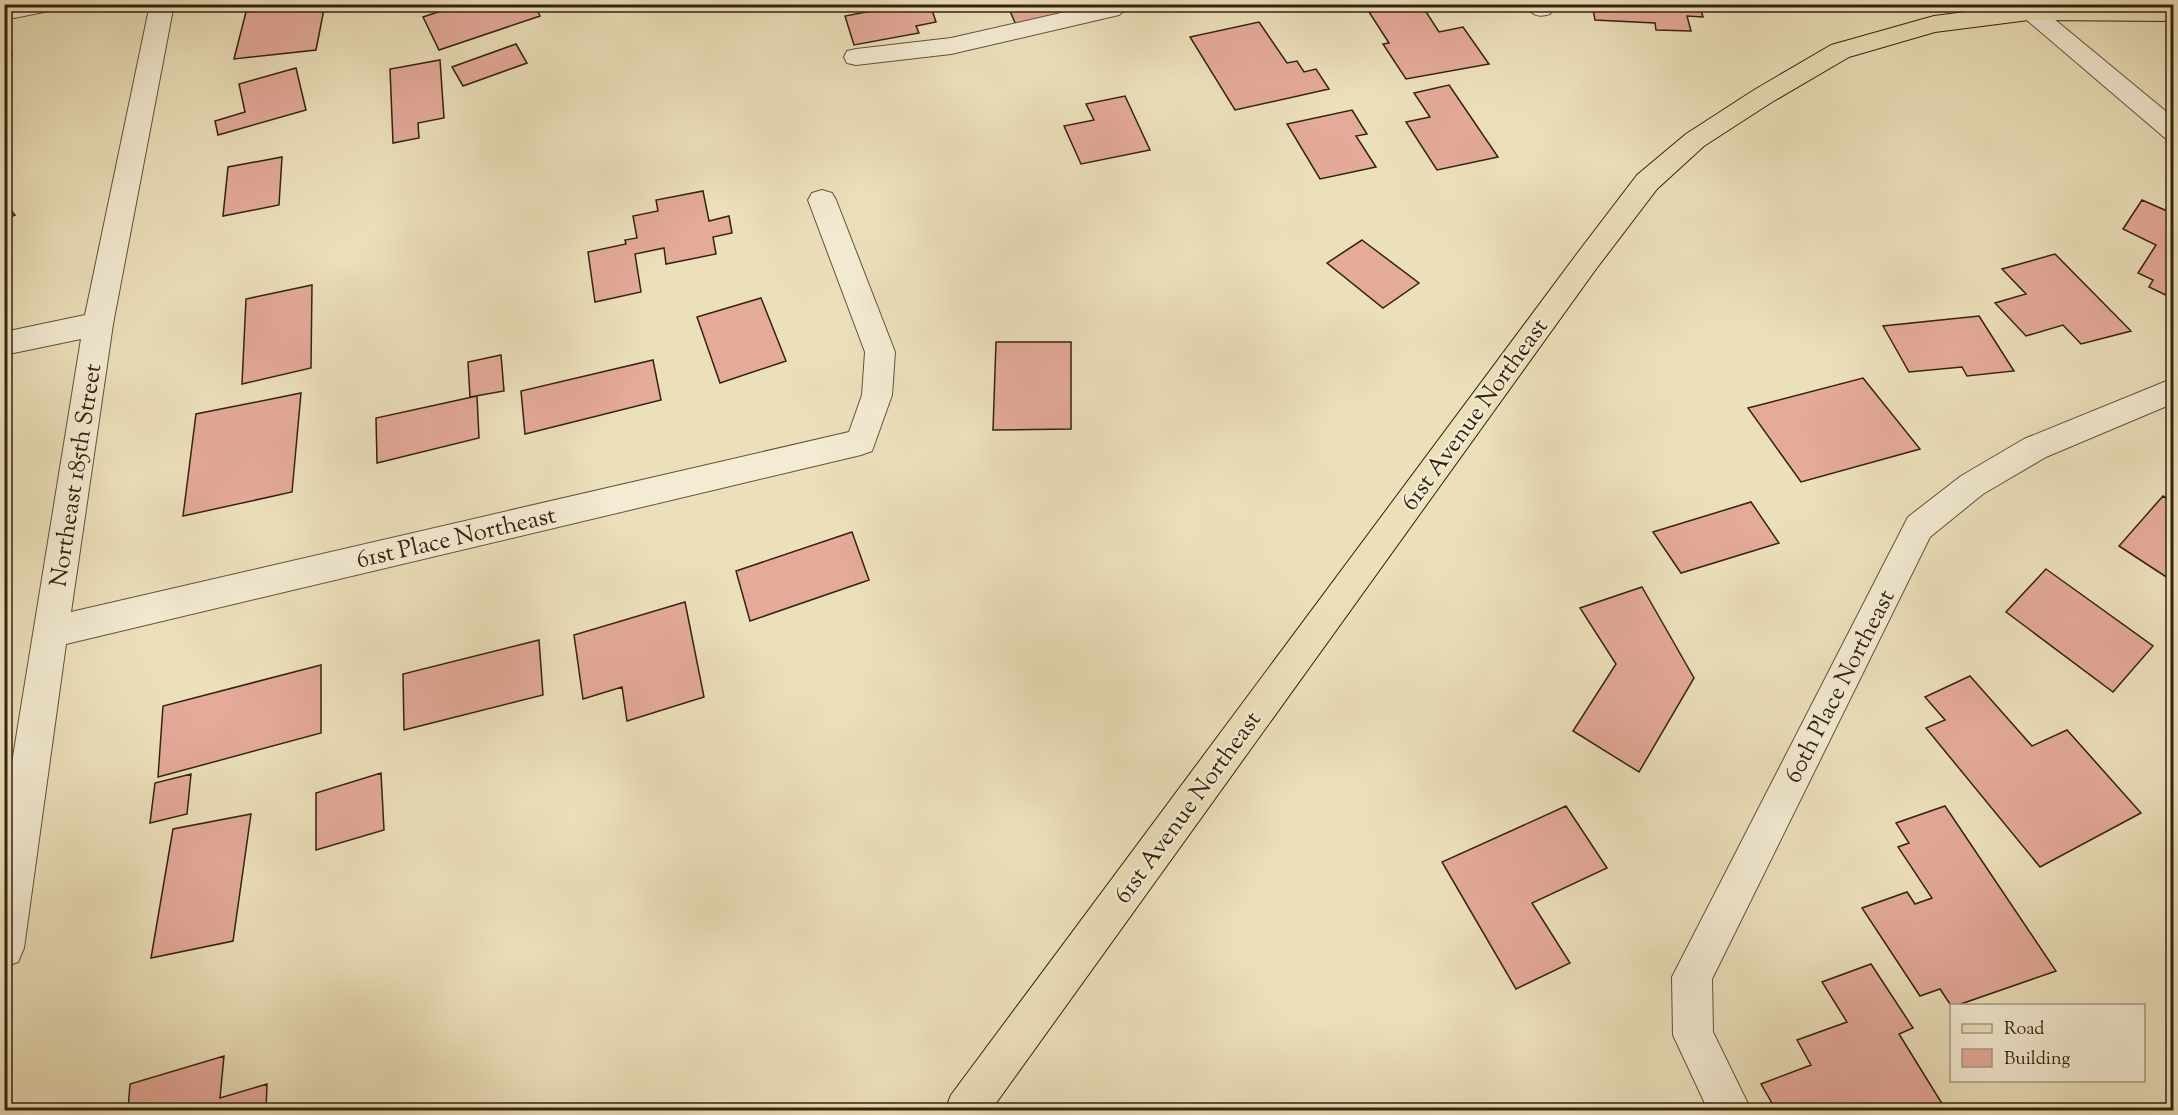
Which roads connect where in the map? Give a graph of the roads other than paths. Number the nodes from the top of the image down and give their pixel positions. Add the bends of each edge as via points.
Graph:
1 (50, 4) edge
2 (162, 4) edge
3 (1120, 4) edge
4 (2025, 8) edge
5 (2125, 8) edge
6 (4, 12) edge
7 (2174, 13) edge
8 (856, 57) dead end
9 (2174, 132) edge
10 (822, 200) dead end
11 (98, 324) junction
12 (4, 344) edge
13 (2174, 390) edge
14 (51, 632) junction
15 (10, 865) edge
16 (4, 948) edge
17 (966, 1110) edge
18 (1730, 1110) edge

1 - 6 street
2 - 11 street, Northeast 185th Street
3 - 8 street via 1110,10 951,46
4 - 5 main road, 61st Avenue Northeast
4 - 9 street
4 - 17 main road, 61st Avenue Northeast via 1934,24 1840,51 1695,141 1647,182
5 - 7 main road, 61st Avenue Northeast
10 - 14 street, 61st Place Northeast via 880,352 877,395 861,442
11 - 12 street
11 - 14 street, Northeast 185th Street
13 - 18 street, 60th Place Northeast via 2036,448 1972,485 1919,527 1692,977 1693,1035
14 - 15 street, Northeast 185th Street
15 - 16 street, Northeast 185th Street

